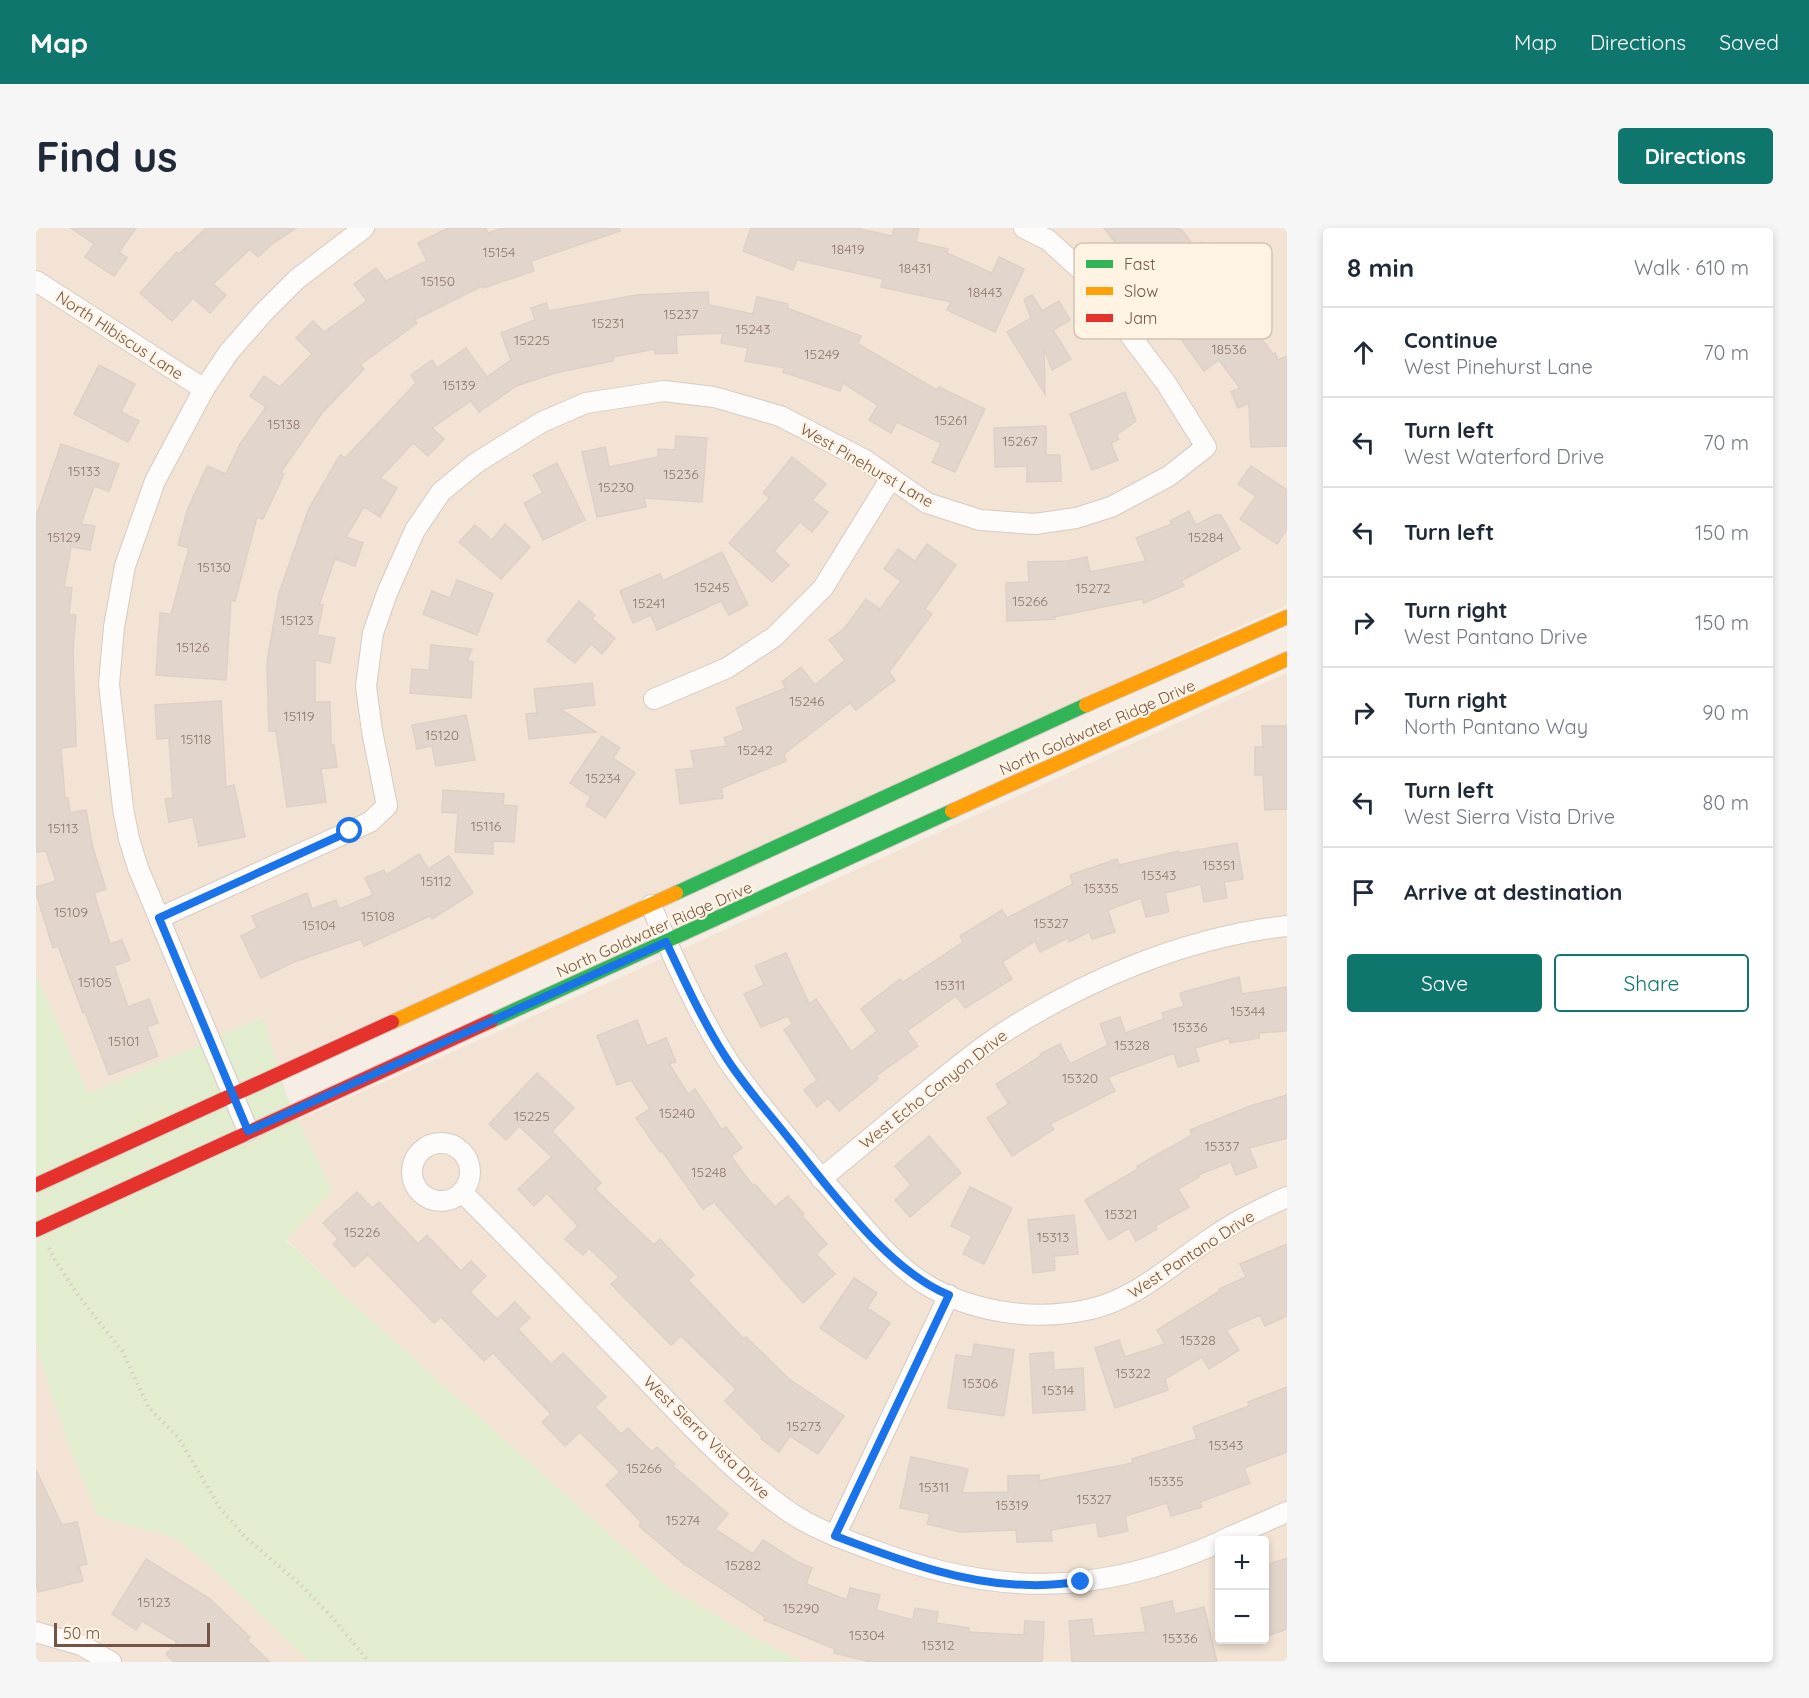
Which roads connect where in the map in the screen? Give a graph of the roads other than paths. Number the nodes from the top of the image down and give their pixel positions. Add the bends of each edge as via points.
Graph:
1 (364, 228) edge
2 (1024, 228) edge
3 (1074, 264) edge
4 (36, 281) edge
5 (1133, 339) edge
6 (204, 389) junction
7 (891, 478) junction
8 (1287, 617) edge
9 (1287, 659) edge
10 (654, 699) dead end
11 (651, 905) junction
12 (159, 918) junction
13 (1287, 926) edge
14 (666, 942) junction
15 (234, 1095) junction
16 (248, 1131) junction
17 (821, 1179) junction
18 (36, 1185) edge
19 (462, 1192) dead end
20 (1287, 1197) edge
21 (36, 1230) edge
22 (949, 1295) junction
23 (1287, 1512) edge
24 (835, 1536) junction
25 (1232, 1536) edge
26 (1215, 1543) edge
27 (36, 1632) edge
28 (111, 1662) edge

1 - 6 street via 297,279 264,312 229,352
2 - 3 street, West Pinehurst Lane via 1048,240
4 - 6 street, North Hibiscus Lane
5 - 7 street, West Pinehurst Lane via 1206,447 1169,476 1111,507 1076,518 1035,524 980,520 927,503
6 - 12 street via 155,481 125,566 109,684 129,839
7 - 10 street via 823,588 774,637 727,668
7 - 12 street, West Pinehurst Lane via 865,460 780,416 714,397 664,391 586,403 542,422 476,464 441,492 415,530 387,593 373,633 366,686 387,806 370,822
8 - 11 street, North Goldwater Ridge Drive
9 - 14 street, North Goldwater Ridge Drive
11 - 14 street, West Pantano Drive
11 - 15 street, North Goldwater Ridge Drive
12 - 15 street
13 - 17 street, West Echo Canyon Drive via 1171,952 1052,1003 955,1068
14 - 16 street, North Goldwater Ridge Drive
14 - 17 street, West Pantano Drive via 725,1056
15 - 16 street
15 - 18 street, North Goldwater Ridge Drive
16 - 21 street, North Goldwater Ridge Drive
17 - 22 street, West Pantano Drive via 882,1248 915,1276
19 - 24 street, West Sierra Vista Drive via 749,1481 790,1513
20 - 22 street, West Pantano Drive via 1206,1241 1125,1297 1093,1309 1032,1315 992,1310
22 - 24 street
23 - 25 street, West Sierra Vista Drive
24 - 26 street, West Sierra Vista Drive via 931,1569 979,1581 1030,1586 1081,1582 1154,1568
27 - 28 street via 81,1645

